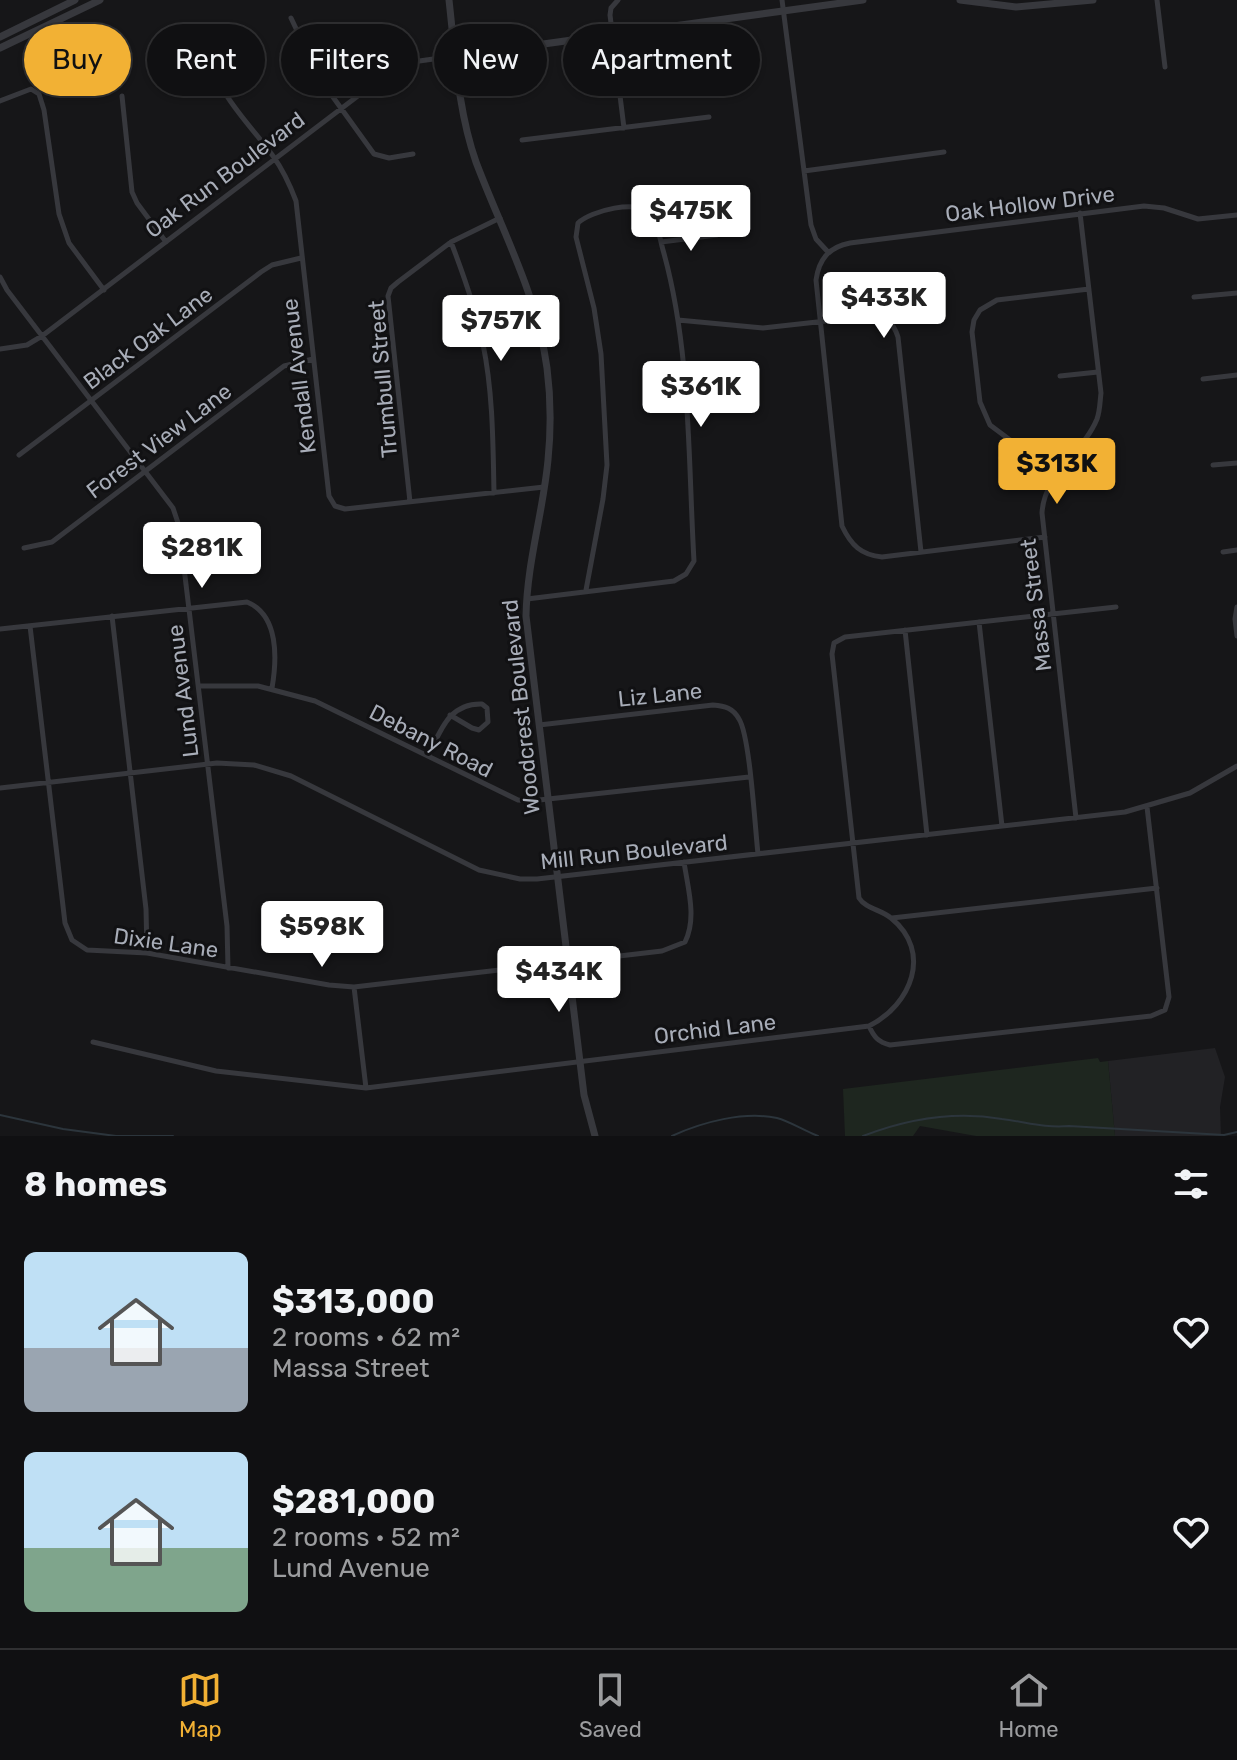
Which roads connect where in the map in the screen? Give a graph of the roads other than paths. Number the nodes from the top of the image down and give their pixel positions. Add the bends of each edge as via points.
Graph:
1 (75, 0) edge
2 (100, 0) edge
3 (449, 0) edge
4 (618, 0) edge
5 (782, 0) edge
6 (863, 0) edge
7 (960, 0) edge
8 (1093, 0) edge
9 (1157, 0) edge
10 (1058, 2) edge
11 (783, 10) junction
12 (291, 18) dead end
13 (452, 24) edge
14 (611, 24) edge
15 (687, 24) edge
16 (0, 37) edge
17 (0, 48) edge
18 (434, 60) edge
19 (1165, 67) dead end
20 (122, 96) dead end
21 (226, 96) edge
22 (462, 96) edge
23 (620, 96) edge
24 (0, 101) edge
25 (340, 110) junction
26 (709, 117) dead end
27 (624, 128) junction
28 (522, 140) dead end
29 (944, 152) dead end
30 (413, 154) dead end
31 (276, 159) junction
32 (804, 171) junction
33 (1080, 213) junction
34 (1237, 215) edge
35 (500, 218) junction
36 (717, 235) dead end
37 (166, 242) junction
38 (451, 242) junction
39 (661, 242) junction
40 (828, 252) junction
41 (301, 258) junction
42 (0, 277) edge
43 (1089, 289) junction
44 (104, 290) junction
45 (1237, 293) edge
46 (1194, 297) dead end
47 (678, 320) junction
48 (821, 322) junction
49 (42, 336) junction
50 (0, 349) edge
51 (313, 359) junction
52 (1098, 372) junction
53 (1237, 375) edge
54 (1060, 376) dead end
55 (1203, 379) dead end
56 (91, 401) junction
57 (1011, 443) junction
58 (19, 455) dead end
59 (1001, 458) dead end
60 (1237, 463) edge
61 (1213, 465) dead end
62 (145, 472) junction
63 (1057, 475) junction
64 (544, 487) junction
65 (494, 493) junction
66 (410, 502) junction
67 (1045, 537) junction
68 (24, 548) dead end
69 (1237, 550) edge
70 (921, 552) junction
71 (1223, 552) dead end
72 (586, 590) junction
73 (527, 599) junction
74 (189, 607) junction
75 (1116, 607) dead end
76 (1237, 607) edge
77 (1054, 613) junction
78 (112, 616) junction
79 (979, 622) junction
80 (30, 626) junction
81 (0, 629) edge
82 (905, 630) junction
83 (1237, 636) edge
84 (199, 686) junction
85 (272, 688) junction
86 (450, 715) junction
87 (539, 725) junction
88 (428, 756) junction
89 (207, 764) junction
90 (1237, 766) edge
91 (130, 773) junction
92 (749, 777) junction
93 (48, 783) junction
94 (0, 788) edge
95 (549, 799) junction
96 (1147, 807) junction
97 (1076, 818) junction
98 (1002, 826) junction
99 (927, 835) junction
100 (853, 843) junction
101 (758, 854) junction
102 (684, 862) junction
103 (558, 878) junction
104 (1157, 888) junction
105 (891, 918) junction
106 (147, 953) junction
107 (569, 963) junction
108 (228, 968) junction
109 (354, 987) junction
110 (869, 1026) junction
111 (93, 1042) dead end
112 (580, 1062) junction
113 (366, 1088) junction
114 (595, 1136) edge

1 - 16 street
2 - 17 street
3 - 13 street, Woodcrest Boulevard
4 - 14 street via 611,8
5 - 11 street
6 - 11 street, Oak Run Boulevard
7 - 10 street via 1001,7
8 - 10 street
9 - 19 street
11 - 15 street, Oak Run Boulevard
11 - 32 street
12 - 25 street
18 - 25 street, Oak Run Boulevard via 401,65
20 - 37 street via 132,192
21 - 31 street, Kendall Avenue
22 - 35 street, Woodcrest Boulevard via 476,161
23 - 27 street
24 - 44 street via 31,89 39,94 62,224 69,243
25 - 30 street via 374,154
25 - 31 street, Oak Run Boulevard
26 - 27 street
27 - 28 street
29 - 32 street
31 - 37 street, Oak Run Boulevard
31 - 41 street, Kendall Avenue via 296,201
32 - 40 street via 811,225
33 - 34 street, Oak Hollow Drive via 1153,206 1198,219
33 - 40 street, Oak Hollow Drive via 850,243
33 - 43 street, Massa Street
35 - 38 street, Trumbull Street
35 - 64 street, Woodcrest Boulevard via 542,337 550,400
36 - 39 street
37 - 44 street, Oak Run Boulevard
38 - 65 street via 483,343 493,424
38 - 66 street, Trumbull Street via 391,288 388,296
39 - 47 street
39 - 72 street via 645,209 588,214 578,223 576,237 601,354 607,465
40 - 48 street via 816,280
41 - 51 street, Kendall Avenue
41 - 56 street, Black Oak Lane via 261,272
42 - 49 street, Lund Avenue
43 - 52 street, Massa Street
43 - 57 street via 997,300 974,320 983,414
44 - 49 street, Oak Run Boulevard
45 - 46 street
47 - 48 street via 763,328
47 - 72 street via 694,561 674,581
48 - 70 street via 842,526 858,551 882,557
48 - 70 street via 871,316 894,326
49 - 50 street, Oak Run Boulevard via 27,345
49 - 56 street, Lund Avenue
51 - 62 street, Forest View Lane via 284,366
51 - 66 street, Kendall Avenue via 329,496 335,506
52 - 54 street
52 - 63 street, Massa Street via 1096,419
53 - 55 street
56 - 58 street, Black Oak Lane
56 - 62 street, Lund Avenue
57 - 59 street
57 - 63 street
60 - 61 street
62 - 68 street, Forest View Lane via 52,542
62 - 74 street, Lund Avenue via 173,508 179,526
63 - 67 street, Massa Street via 1043,503
64 - 65 street, Kendall Avenue
64 - 73 street, Woodcrest Boulevard
65 - 66 street, Kendall Avenue
67 - 70 street
67 - 77 street, Massa Street
69 - 71 street
72 - 73 street
73 - 87 street, Woodcrest Boulevard
74 - 78 street
74 - 84 street, Lund Avenue
74 - 85 street via 239,601 258,606 271,626
75 - 77 street
76 - 83 street
77 - 79 street
77 - 97 street, Massa Street
78 - 80 street
78 - 91 street
79 - 82 street
79 - 98 street
80 - 81 street
80 - 93 street
82 - 99 street
82 - 100 street, Orchid Lane via 834,643
84 - 85 street, Debany Road
84 - 89 street, Lund Avenue
85 - 88 street, Debany Road via 315,701
86 - 86 street via 482,704 488,722 479,730
86 - 88 street
87 - 92 street, Liz Lane via 725,706 744,729
87 - 95 street, Woodcrest Boulevard
88 - 95 street, Debany Road via 518,800
89 - 91 street, Mill Run Boulevard
89 - 103 street, Mill Run Boulevard via 237,762 272,769 479,870 520,879
89 - 108 street, Lund Avenue
90 - 96 street, Mill Run Boulevard via 1202,788
91 - 93 street, Mill Run Boulevard
91 - 106 street
92 - 95 street, Debany Road
92 - 101 street, Liz Lane
93 - 94 street, Mill Run Boulevard
93 - 106 street, Dixie Lane via 65,923 72,940 87,950
95 - 103 street, Woodcrest Boulevard
96 - 97 street, Mill Run Boulevard
96 - 104 street
97 - 98 street, Mill Run Boulevard
98 - 99 street, Mill Run Boulevard
99 - 100 street, Mill Run Boulevard
100 - 101 street, Mill Run Boulevard
100 - 105 street, Orchid Lane via 859,898
101 - 102 street, Mill Run Boulevard
102 - 103 street, Mill Run Boulevard
102 - 107 street, Dixie Lane via 692,921 685,942 662,951
103 - 107 street, Woodcrest Boulevard
104 - 105 street
104 - 110 street via 1169,997 1165,1010 1151,1016 890,1045 881,1043
105 - 110 street, Orchid Lane via 907,939 913,971 901,1003
106 - 108 street, Dixie Lane
107 - 109 street, Dixie Lane
107 - 112 street, Woodcrest Boulevard
108 - 109 street, Dixie Lane
109 - 113 street
110 - 112 street, Orchid Lane
111 - 113 street, Orchid Lane via 216,1071
112 - 113 street, Orchid Lane
112 - 114 street, Woodcrest Boulevard

